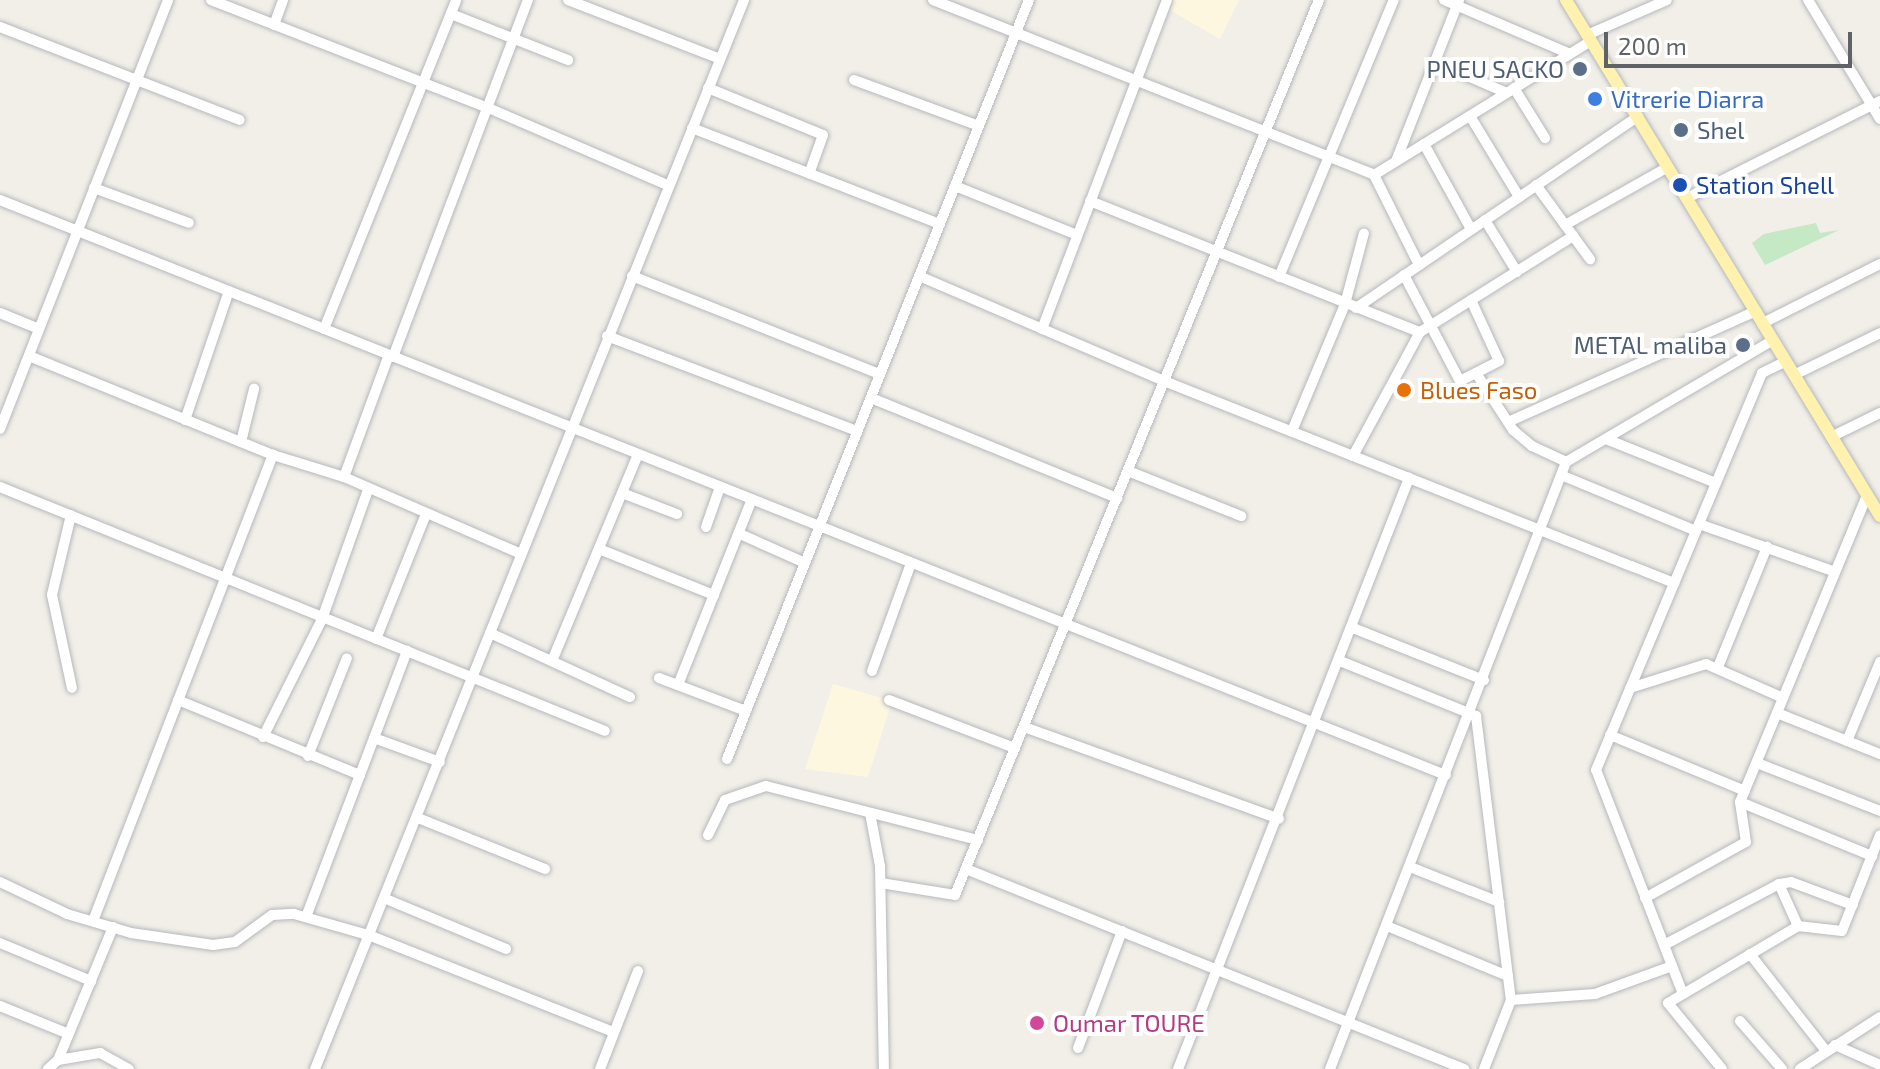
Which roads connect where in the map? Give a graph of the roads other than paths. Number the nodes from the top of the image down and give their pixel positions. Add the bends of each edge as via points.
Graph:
1 (168, 0) edge
2 (211, 0) edge
3 (283, 0) edge
4 (456, 0) edge
5 (528, 0) edge
6 (568, 0) edge
7 (744, 0) edge
8 (933, 0) edge
9 (1029, 0) edge
10 (1167, 0) edge
11 (1319, 0) edge
12 (1394, 0) edge
13 (1444, 0) edge
14 (1566, 0) edge
15 (1667, 0) edge
16 (1808, 0) edge
17 (1458, 3) edge
18 (1649, 4) edge
19 (451, 14) junction
20 (274, 25) junction
21 (0, 27) edge
22 (1016, 33) junction
23 (513, 37) junction
24 (1589, 38) junction
25 (1570, 54) junction
26 (720, 59) junction
27 (568, 60) dead end
28 (1435, 62) junction
29 (137, 80) junction
30 (854, 80) dead end
31 (1136, 81) junction
32 (422, 83) junction
33 (708, 88) junction
34 (1510, 91) junction
35 (1876, 103) edge
36 (486, 107) junction
37 (1470, 116) junction
38 (1638, 116) junction
39 (1880, 119) edge
40 (240, 120) dead end
41 (979, 126) junction
42 (692, 128) junction
43 (1265, 132) junction
44 (1545, 138) dead end
45 (1424, 144) junction
46 (1329, 157) junction
47 (1396, 161) junction
48 (1668, 167) junction
49 (809, 174) junction
50 (1374, 175) junction
51 (1536, 185) junction
52 (669, 186) junction
53 (955, 186) junction
54 (94, 188) junction
55 (1519, 197) junction
56 (1687, 198) junction
57 (0, 200) edge
58 (1090, 201) junction
59 (1485, 220) junction
60 (189, 223) dead end
61 (940, 224) junction
62 (1565, 225) junction
63 (1471, 229) junction
64 (77, 231) junction
65 (1364, 233) dead end
66 (1077, 235) junction
67 (1573, 236) junction
68 (1217, 252) junction
69 (1590, 259) dead end
70 (1880, 264) edge
71 (1419, 265) junction
72 (1517, 272) junction
73 (1404, 275) junction
74 (632, 276) junction
75 (919, 276) junction
76 (1279, 277) junction
77 (229, 291) junction
78 (1471, 300) junction
79 (1350, 306) junction
80 (0, 313) edge
81 (1759, 317) junction
82 (1431, 325) junction
83 (39, 329) junction
84 (324, 329) junction
85 (1042, 329) junction
86 (1420, 332) junction
87 (1880, 333) edge
88 (607, 336) junction
89 (1773, 340) junction
90 (29, 356) junction
91 (391, 356) junction
92 (1785, 362) junction
93 (1476, 373) junction
94 (880, 374) junction
95 (1794, 375) junction
96 (1164, 381) junction
97 (254, 389) dead end
98 (871, 398) junction
99 (1880, 413) edge
100 (185, 420) junction
101 (1508, 422) junction
102 (571, 427) junction
103 (0, 429) edge
104 (857, 431) junction
105 (1292, 431) junction
106 (1831, 437) junction
107 (1606, 439) junction
108 (241, 442) junction
109 (638, 454) junction
110 (273, 455) junction
111 (1353, 456) junction
112 (1566, 462) junction
113 (1128, 471) junction
114 (1561, 475) junction
115 (344, 477) junction
116 (1409, 478) junction
117 (1716, 483) junction
118 (0, 487) edge
119 (720, 487) junction
120 (368, 490) junction
121 (622, 493) junction
122 (1867, 495) junction
123 (1117, 498) junction
124 (752, 499) junction
125 (426, 514) junction
126 (677, 514) dead end
127 (71, 515) junction
128 (1241, 516) dead end
129 (1880, 516) edge
130 (819, 526) junction
131 (706, 527) dead end
132 (1698, 528) junction
133 (1542, 530) junction
134 (740, 534) junction
135 (1767, 547) junction
136 (599, 549) junction
137 (521, 554) junction
138 (805, 563) junction
139 (911, 563) junction
140 (1835, 572) junction
141 (227, 578) junction
142 (1674, 583) junction
143 (714, 595) junction
144 (322, 619) junction
145 (1065, 624) junction
146 (1353, 628) junction
147 (490, 633) junction
148 (376, 639) junction
149 (407, 651) junction
150 (347, 658) dead end
151 (552, 661) junction
152 (1340, 661) junction
153 (1880, 662) edge
154 (1718, 667) junction
155 (872, 671) dead end
156 (473, 678) junction
157 (659, 678) dead end
158 (1484, 680) junction
159 (678, 685) junction
160 (72, 688) dead end
161 (1630, 688) junction
162 (630, 697) dead end
163 (1783, 698) junction
164 (178, 700) junction
165 (889, 700) dead end
166 (746, 711) junction
167 (1777, 713) junction
168 (1471, 714) junction
169 (1316, 724) junction
170 (1024, 727) junction
171 (605, 731) dead end
172 (1610, 735) junction
173 (263, 737) junction
174 (374, 738) junction
175 (1847, 741) junction
176 (1015, 748) junction
177 (1880, 754) edge
178 (308, 756) junction
179 (727, 759) dead end
180 (440, 762) junction
181 (1757, 763) junction
182 (360, 775) junction
183 (1446, 775) junction
184 (1745, 791) junction
185 (1740, 802) junction
186 (1880, 811) edge
187 (870, 813) junction
188 (418, 818) junction
189 (1279, 819) junction
190 (708, 835) dead end
191 (1880, 835) edge
192 (978, 840) junction
193 (1872, 856) junction
194 (1410, 867) junction
195 (545, 869) dead end
196 (966, 869) junction
197 (0, 882) edge
198 (881, 883) junction
199 (1779, 884) junction
200 (1645, 898) junction
201 (386, 899) junction
202 (1499, 902) junction
203 (1853, 905) junction
204 (306, 917) junction
205 (93, 921) junction
206 (1387, 926) junction
207 (1798, 926) junction
208 (113, 927) junction
209 (1122, 931) junction
210 (371, 936) junction
211 (0, 943) edge
212 (1664, 945) junction
213 (506, 949) dead end
214 (1750, 954) junction
215 (1672, 966) junction
216 (638, 971) dead end
217 (1220, 971) junction
218 (1508, 976) junction
219 (91, 981) junction
220 (1683, 994) junction
221 (1511, 1000) junction
222 (0, 1006) edge
223 (1880, 1017) edge
224 (1740, 1021) dead end
225 (1349, 1022) junction
226 (614, 1032) junction
227 (69, 1034) junction
228 (1078, 1048) dead end
229 (1831, 1048) junction
230 (58, 1060) junction
231 (1880, 1065) edge
232 (48, 1069) edge
233 (129, 1069) edge
234 (315, 1069) edge
235 (600, 1069) edge
236 (884, 1069) edge
237 (1178, 1069) edge
238 (1330, 1069) edge
239 (1464, 1069) edge
240 (1484, 1069) edge
241 (1722, 1069) edge
242 (1782, 1069) edge
243 (1800, 1069) edge

1 - 29 street
2 - 20 street
3 - 20 street
4 - 19 street
5 - 23 street
6 - 26 street
7 - 26 street
8 - 22 street
9 - 22 street
10 - 31 street
11 - 43 street
12 - 46 street
13 - 17 street
14 - 24 main road
15 - 18 street
16 - 35 street
17 - 25 street
17 - 28 street
18 - 24 street
19 - 23 street
19 - 32 street
20 - 32 street
21 - 29 street
22 - 31 street
22 - 41 street
23 - 27 street
23 - 36 street
24 - 25 street
24 - 38 main road
25 - 34 street
26 - 33 street
28 - 34 street
28 - 47 street
29 - 40 street
29 - 54 street
30 - 41 street
31 - 43 street
31 - 58 street
32 - 36 street
32 - 84 street
33 - 42 street
33 - 49 street via 823,135
34 - 37 street
34 - 44 street
35 - 39 street
35 - 56 street
36 - 52 street
36 - 91 street
37 - 45 street
37 - 55 street
38 - 48 main road
38 - 51 street
41 - 53 street
42 - 49 street
42 - 52 street
43 - 46 street
43 - 68 street
45 - 47 street
45 - 63 street
46 - 50 street
46 - 76 street
47 - 50 street
48 - 56 main road
48 - 62 street
49 - 61 street
50 - 71 street
51 - 55 street
51 - 62 street
52 - 74 street
53 - 61 street
53 - 66 street
54 - 60 street
54 - 64 street
55 - 59 street
56 - 81 main road
57 - 64 street
58 - 66 street
58 - 68 street
59 - 63 street
59 - 72 street
61 - 75 street
62 - 67 street
63 - 71 street
64 - 77 street
64 - 83 street
65 - 79 street
66 - 85 street
67 - 69 street
67 - 72 street
68 - 76 street
68 - 96 street
70 - 81 street
71 - 73 street
72 - 78 street
73 - 79 street
73 - 82 street
74 - 88 street
74 - 94 street
75 - 85 street
75 - 94 street
76 - 79 street
77 - 84 street
77 - 100 street
78 - 82 street
78 - 93 street via 1499,361
79 - 86 street
79 - 105 street
80 - 83 street
81 - 89 main road
81 - 101 street
82 - 86 street
82 - 93 street via 1460,381
83 - 90 street
84 - 91 street
85 - 96 street
86 - 111 street
87 - 95 street
88 - 102 street
88 - 104 street
89 - 92 main road
89 - 107 street
90 - 100 street
90 - 103 street
91 - 102 street
91 - 115 street
92 - 95 main road
92 - 117 street via 1762,373
93 - 101 street
94 - 98 street
95 - 106 main road
96 - 105 street
96 - 113 street
97 - 108 street
98 - 104 street
98 - 123 street
99 - 106 street
100 - 108 street
101 - 112 street via 1532,446
102 - 109 street
102 - 137 street
104 - 130 street
105 - 111 street
106 - 122 main road
107 - 112 street
107 - 117 street
108 - 110 street
109 - 119 street
109 - 121 street
110 - 115 street
110 - 141 street
111 - 116 street
112 - 114 street
113 - 123 street
113 - 128 street
114 - 132 street
114 - 133 street
115 - 120 street
116 - 133 street
116 - 146 street
117 - 132 street
118 - 127 street
119 - 124 street
119 - 131 street
120 - 125 street
120 - 144 street
121 - 126 street
121 - 136 street
122 - 129 main road
122 - 140 street
123 - 145 street
124 - 130 street
124 - 134 street
125 - 137 street
125 - 148 street
127 - 141 street
127 - 160 street via 52,595
130 - 138 street
130 - 139 street
132 - 135 street
132 - 142 street
133 - 142 street
133 - 158 street
134 - 138 street
134 - 143 street
135 - 140 street
135 - 154 street
136 - 143 street
136 - 151 street
137 - 147 street
138 - 166 street
139 - 145 street
139 - 155 street
140 - 163 street
141 - 144 street
141 - 164 street
142 - 161 street
143 - 159 street
144 - 148 street
144 - 173 street
145 - 169 street
145 - 170 street
146 - 152 street
146 - 158 street
147 - 151 street
147 - 156 street
148 - 149 street
149 - 156 street
149 - 174 street
150 - 178 street
151 - 162 street
152 - 168 street
152 - 169 street
153 - 175 street
154 - 161 street via 1694,665
154 - 163 street
156 - 171 street
156 - 180 street
157 - 159 street
158 - 168 street
159 - 166 street
161 - 172 street
163 - 167 street
164 - 173 street
164 - 205 street
165 - 176 street
166 - 179 street
167 - 175 street
167 - 181 street
168 - 183 street
168 - 202 street via 1476,716
169 - 183 street
169 - 189 street
170 - 176 street
170 - 189 street
172 - 184 street
172 - 200 street via 1596,770
173 - 178 street
174 - 180 street
174 - 182 street
175 - 177 street
176 - 192 street
178 - 182 street
180 - 188 street
181 - 184 street
181 - 186 street
182 - 204 street
183 - 194 street
184 - 185 street
185 - 193 street
185 - 200 street via 1746,842
187 - 190 street via 766,786 725,800
187 - 192 street
187 - 198 street
188 - 195 street
188 - 201 street
189 - 217 street
191 - 193 street
192 - 196 street
193 - 203 street
194 - 202 street
194 - 206 street
196 - 198 street via 955,895
196 - 209 street
197 - 205 street
198 - 236 street
199 - 203 street via 1791,882
199 - 207 street
199 - 212 street
200 - 212 street
201 - 210 street
201 - 213 street
202 - 218 street
203 - 207 street via 1842,931
204 - 208 street via 272,915 222,946
204 - 210 street
205 - 208 street
206 - 218 street
206 - 225 street
207 - 214 street
208 - 219 street
209 - 217 street
209 - 228 street
210 - 226 street
210 - 234 street
211 - 219 street
212 - 215 street
214 - 220 street
214 - 229 street
215 - 220 street
215 - 221 street via 1595,994
216 - 226 street
217 - 225 street
217 - 237 street
218 - 221 street
219 - 227 street
220 - 241 street via 1668,1003
221 - 240 street
222 - 227 street
223 - 229 street
224 - 242 street
225 - 238 street
225 - 239 street
226 - 235 street
227 - 230 street
229 - 231 street
229 - 243 street
230 - 232 street
230 - 233 street via 100,1053

